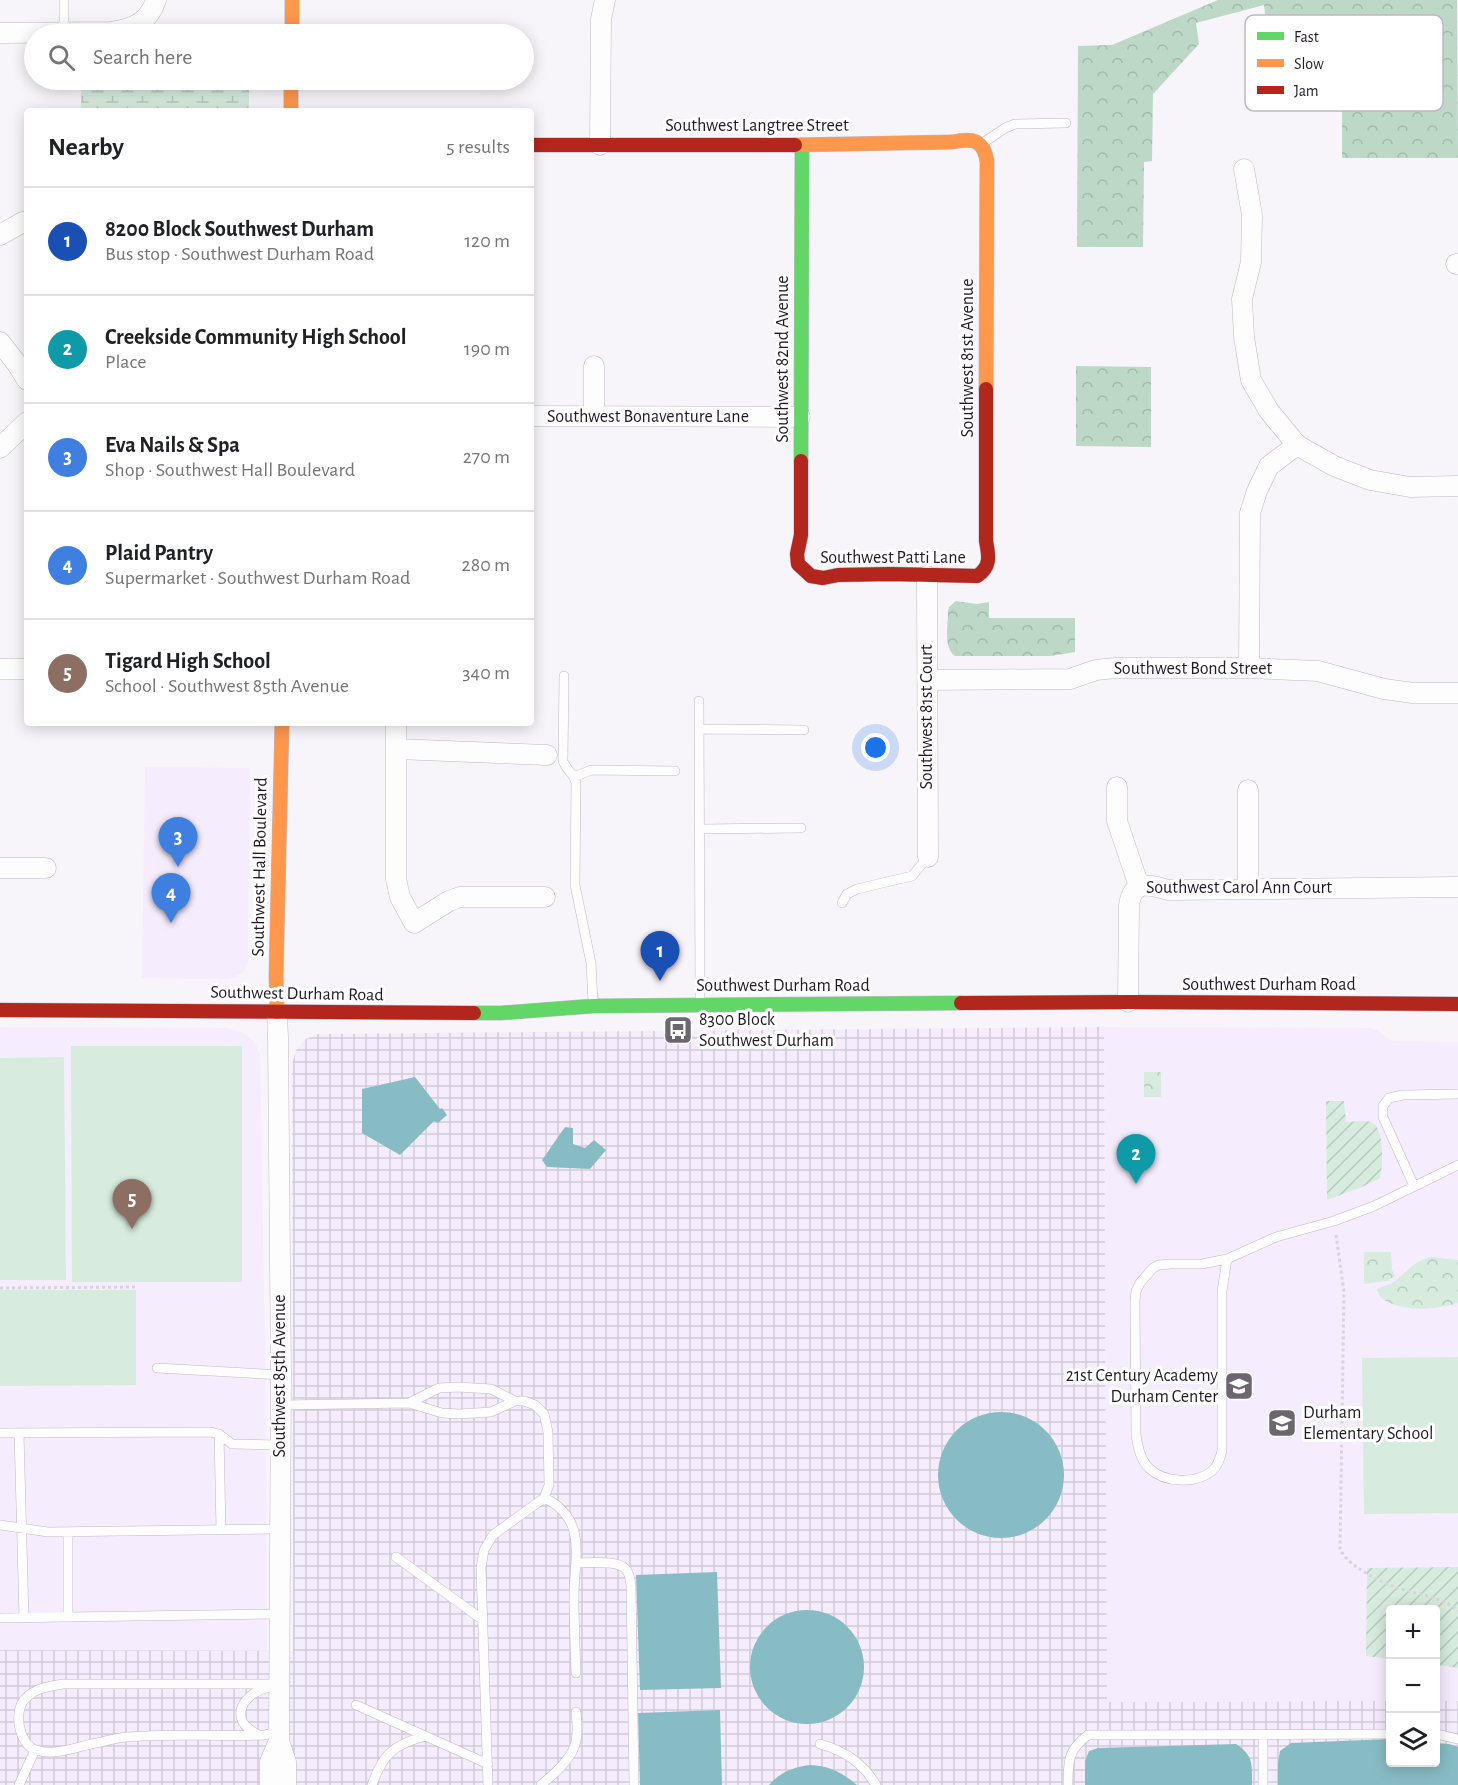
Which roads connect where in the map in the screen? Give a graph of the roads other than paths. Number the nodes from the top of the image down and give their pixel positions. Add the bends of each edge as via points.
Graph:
1 (64, 0) edge
2 (156, 0) edge
3 (292, 0) edge
4 (604, 0) edge
5 (64, 24) edge
6 (139, 24) edge
7 (292, 24) edge
8 (0, 33) edge
9 (24, 33) edge
10 (291, 90) edge
11 (291, 108) edge
12 (1066, 123) dead end
13 (534, 145) edge
14 (600, 145) junction
15 (802, 145) junction
16 (981, 145) junction
17 (1244, 169) dead end
18 (24, 222) edge
19 (0, 235) edge
20 (0, 342) edge
21 (594, 366) dead end
22 (24, 375) edge
23 (534, 416) edge
24 (594, 416) junction
25 (800, 417) junction
26 (24, 425) edge
27 (1297, 445) junction
28 (0, 448) edge
29 (1458, 486) edge
30 (804, 571) joint
31 (983, 572) joint
32 (927, 576) junction
33 (1249, 668) junction
34 (0, 669) edge
35 (24, 669) edge
36 (564, 676) dead end
37 (928, 680) junction
38 (1458, 693) edge
39 (699, 701) dead end
40 (282, 726) edge
41 (396, 726) edge
42 (699, 729) junction
43 (804, 730) dead end
44 (397, 749) junction
45 (547, 755) dead end
46 (675, 771) dead end
47 (574, 777) junction
48 (1117, 787) dead end
49 (1248, 790) dead end
50 (801, 828) dead end
51 (700, 829) junction
52 (928, 857) joint
53 (0, 868) edge
54 (46, 868) dead end
55 (1139, 886) junction
56 (1458, 887) edge
57 (1248, 889) junction
58 (545, 897) dead end
59 (842, 903) dead end
60 (1128, 1002) junction
61 (1458, 1004) edge
62 (700, 1005) junction
63 (592, 1006) junction
64 (0, 1010) edge
65 (277, 1012) junction
66 (1458, 1094) edge
67 (1458, 1165) edge
68 (1414, 1186) junction
69 (1227, 1259) junction
70 (157, 1368) dead end
71 (281, 1375) junction
72 (515, 1401) junction
73 (409, 1403) junction
74 (281, 1405) junction
75 (0, 1433) edge
76 (19, 1433) junction
77 (219, 1434) junction
78 (280, 1444) junction
79 (544, 1498) junction
80 (0, 1525) edge
81 (21, 1527) junction
82 (280, 1529) junction
83 (221, 1530) junction
84 (68, 1532) junction
85 (396, 1557) dead end
86 (577, 1563) junction
87 (280, 1614) junction
88 (68, 1617) junction
89 (0, 1618) edge
90 (24, 1618) junction
91 (483, 1620) junction
92 (576, 1673) dead end
93 (280, 1684) junction
94 (356, 1705) dead end
95 (576, 1712) dead end
96 (280, 1720) junction
97 (1386, 1734) edge
98 (259, 1735) junction
99 (1263, 1735) junction
100 (1440, 1735) edge
101 (425, 1736) junction
102 (1458, 1739) edge
103 (279, 1741) junction
104 (820, 1744) dead end
105 (35, 1750) junction
106 (488, 1764) junction
107 (489, 1784) edge
108 (19, 1785) edge
109 (270, 1785) edge
110 (286, 1785) edge
111 (372, 1785) edge
112 (541, 1785) edge
113 (634, 1785) edge
114 (876, 1785) edge
115 (1068, 1785) edge
116 (1263, 1785) edge

1 - 5 lane
2 - 6 street via 146,20
3 - 7 main road
4 - 14 street
8 - 9 street
10 - 11 main road
12 - 16 lane via 1015,124
13 - 14 main road, Southwest Langtree Street
14 - 15 main road, Southwest Langtree Street
15 - 16 main road, Southwest Langtree Street via 964,139
15 - 25 main road, Southwest 82nd Avenue
16 - 31 main road, Southwest 81st Avenue via 987,152 988,164 989,555
17 - 27 street via 1252,215 1251,262 1242,298 1251,380 1269,411
18 - 19 street
20 - 22 street
21 - 24 street
23 - 24 street, Southwest Bonaventure Lane
24 - 25 street, Southwest Bonaventure Lane
25 - 30 main road, Southwest 82nd Avenue via 801,536 797,554
26 - 28 street
27 - 29 street via 1370,480 1410,486
27 - 33 street via 1269,466 1250,513
30 - 32 main road, Southwest Patti Lane via 823,578
31 - 32 main road, Southwest Patti Lane via 967,577
32 - 37 street, Southwest 81st Court
33 - 37 street, Southwest Bond Street via 1115,668 1056,680
33 - 38 street, Southwest Bond Street via 1318,671 1413,693
34 - 35 street
36 - 47 lane via 563,761
37 - 52 street, Southwest 81st Court
39 - 42 lane
40 - 65 main road, Southwest Hall Boulevard
41 - 44 street
42 - 43 lane
42 - 51 lane
44 - 45 street
44 - 58 street via 396,879 400,897 414,922 460,897
46 - 47 lane via 591,770
47 - 63 lane via 575,885 591,963
48 - 55 street via 1116,820
49 - 57 street
50 - 51 lane
51 - 62 lane
52 - 59 lane via 912,876 857,889 847,894
53 - 54 street
55 - 57 street, Southwest Carol Ann Court via 1148,884 1168,890
55 - 60 street, Southwest Carol Ann Court via 1130,896 1129,906
56 - 57 street, Southwest Carol Ann Court
60 - 61 main road, Southwest Durham Road
60 - 62 main road, Southwest Durham Road
62 - 63 main road, Southwest Durham Road
63 - 65 main road, Southwest Durham Road via 501,1013
64 - 65 main road, Southwest Durham Road
65 - 71 street, Southwest 85th Avenue
66 - 68 lane via 1402,1095 1389,1098 1383,1106 1383,1117
67 - 68 lane
68 - 69 lane via 1374,1206 1276,1237
69 - 69 lane via 1160,1265 1145,1276 1136,1291 1137,1446 1150,1469 1169,1478 1202,1477 1220,1461 1222,1291
70 - 71 lane
71 - 74 street, Southwest 85th Avenue
72 - 73 lane via 491,1412 459,1414
72 - 73 lane via 491,1389 459,1387 439,1388
72 - 79 lane via 535,1405 544,1414 549,1485
73 - 74 lane
74 - 78 street, Southwest 85th Avenue
75 - 76 lane
76 - 77 lane
76 - 81 lane
77 - 78 lane via 232,1444
77 - 83 lane
78 - 82 street, Southwest 85th Avenue
79 - 86 lane via 566,1515 573,1529
79 - 91 lane via 493,1535 484,1550
80 - 81 lane
81 - 84 lane
81 - 90 lane
82 - 83 lane
82 - 87 street, Southwest 85th Avenue
83 - 84 lane
84 - 88 lane
85 - 91 lane
86 - 92 lane
86 - 113 lane via 614,1563 623,1566 630,1579
87 - 88 lane
87 - 93 street, Southwest 85th Avenue
88 - 90 lane
89 - 90 lane
91 - 106 lane
93 - 96 street, Southwest 85th Avenue
93 - 98 lane via 261,1689 242,1705 244,1725
93 - 105 lane via 85,1683 46,1687 23,1700 19,1714 27,1744
94 - 101 lane
95 - 112 lane via 576,1742 561,1766
96 - 98 lane via 271,1733
96 - 103 street, Southwest 85th Avenue
97 - 99 lane
98 - 105 lane via 125,1737 55,1752
99 - 115 lane via 1088,1735 1077,1743 1068,1760
99 - 116 lane
100 - 102 lane
101 - 106 lane
101 - 111 lane via 392,1750 378,1768
103 - 109 street, Southwest 85th Avenue via 270,1762
103 - 110 street, Southwest 85th Avenue via 286,1762
104 - 114 lane via 852,1758
105 - 108 lane
106 - 107 lane

